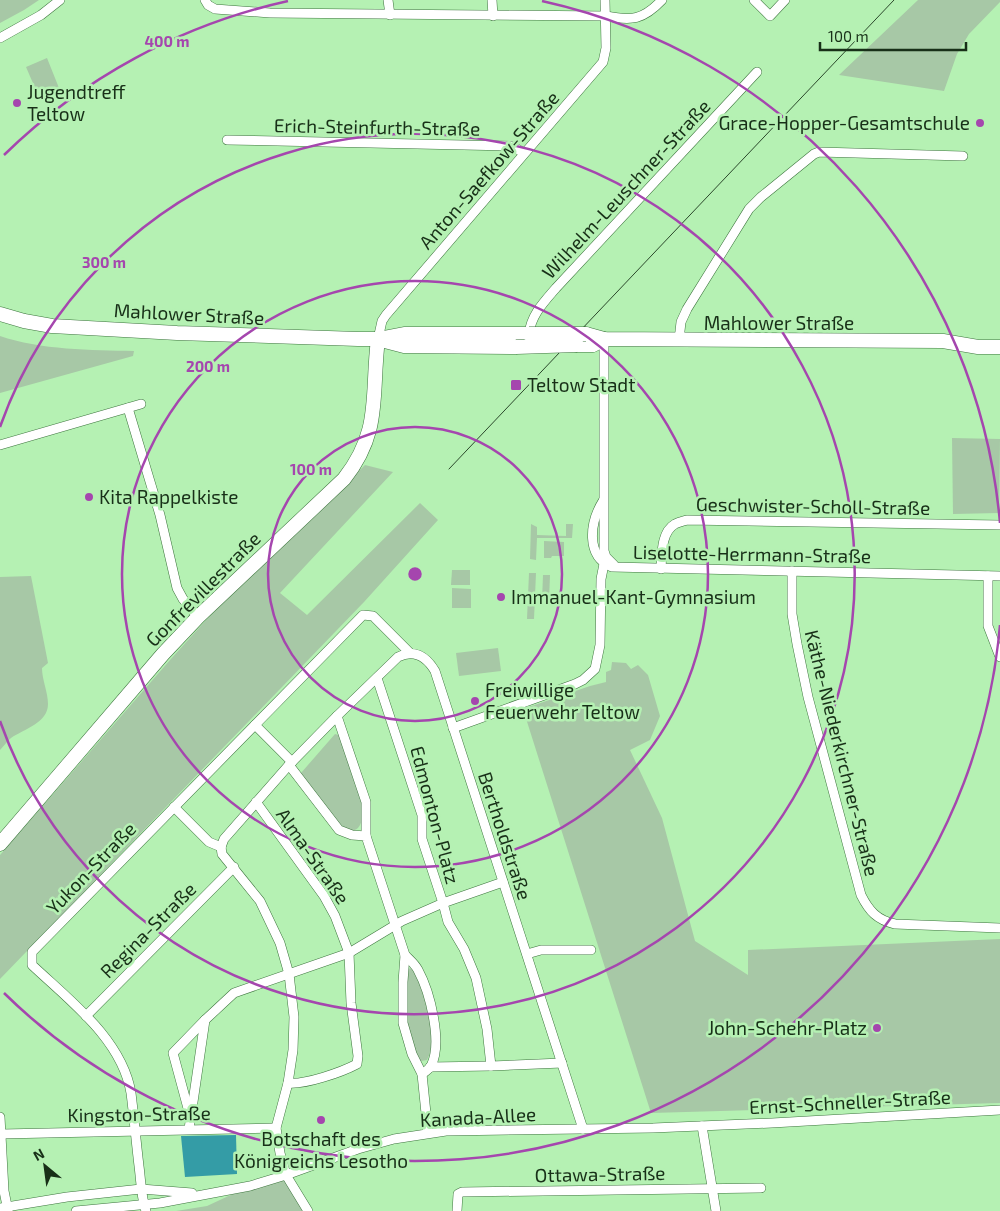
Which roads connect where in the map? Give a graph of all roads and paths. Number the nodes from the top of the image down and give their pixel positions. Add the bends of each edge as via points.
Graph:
1 (60, 0) edge
2 (205, 0) edge
3 (388, 0) edge
4 (492, 0) edge
5 (606, 0) edge
6 (662, 0) edge
7 (754, 0) edge
8 (785, 0) edge
9 (390, 14) junction
10 (493, 16) junction
11 (606, 16) junction
12 (0, 38) edge
13 (757, 72) dead end
14 (227, 140) dead end
15 (524, 153) junction
16 (963, 156) dead end
17 (0, 314) edge
18 (529, 334) junction
19 (378, 339) junction
20 (604, 339) junction
21 (1000, 339) edge
22 (679, 340) junction
23 (954, 342) junction
24 (1000, 348) edge
25 (141, 404) dead end
26 (128, 408) junction
27 (0, 445) edge
28 (603, 502) junction
29 (1000, 525) edge
30 (604, 564) junction
31 (619, 567) junction
32 (661, 569) junction
33 (792, 571) junction
34 (988, 576) junction
35 (1000, 576) edge
36 (198, 617) junction
37 (410, 653) junction
38 (1000, 657) edge
39 (377, 678) junction
40 (337, 716) junction
41 (255, 725) junction
42 (453, 728) junction
43 (291, 764) junction
44 (256, 802) junction
45 (174, 807) junction
46 (366, 836) junction
47 (0, 844) edge
48 (221, 848) junction
49 (234, 867) junction
50 (503, 882) junction
51 (443, 903) junction
52 (396, 926) junction
53 (1000, 928) edge
54 (591, 950) dead end
55 (349, 953) junction
56 (526, 954) junction
57 (405, 955) junction
58 (289, 974) junction
59 (86, 1016) junction
60 (205, 1020) junction
61 (562, 1063) junction
62 (491, 1066) junction
63 (430, 1067) junction
64 (422, 1074) junction
65 (288, 1083) junction
66 (1000, 1110) edge
67 (190, 1114) junction
68 (0, 1117) edge
69 (702, 1126) junction
70 (276, 1128) junction
71 (188, 1129) junction
72 (583, 1129) junction
73 (135, 1131) junction
74 (428, 1133) junction
75 (2, 1134) junction
76 (286, 1175) junction
77 (712, 1188) junction
78 (761, 1188) dead end
79 (141, 1189) junction
80 (205, 1193) junction
81 (145, 1207) edge
82 (5, 1208) edge
83 (76, 1211) edge
84 (308, 1211) edge
85 (456, 1211) edge
86 (716, 1211) edge

1 - 12 street via 41,15
2 - 9 street via 216,9
3 - 9 street
4 - 10 street
5 - 11 street, Anton-Saefkow-Straße
6 - 11 street via 641,17 621,19
7 - 8 street via 770,16
9 - 10 street
10 - 11 street
11 - 15 street, Anton-Saefkow-Straße via 603,62
13 - 18 street, Wilhelm-Leuschner-Straße via 556,288 536,312
14 - 15 street, Erich-Steinfurth-Straße via 512,146
15 - 19 street, Anton-Saefkow-Straße via 386,315
16 - 22 street via 814,154 749,209 687,309
17 - 19 main road, Mahlower Straße via 52,326
18 - 19 main road, Mahlower Straße via 404,334
18 - 20 main road, Mahlower Straße, bridge via 586,334
19 - 20 main road, Mahlower Straße, bridge via 404,346 516,347 593,345
19 - 36 main road, Gonfrevillestraße via 372,421 358,460 344,479
20 - 22 main road, Mahlower Straße
20 - 28 street, Liselotte-Herrmann-Straße
21 - 23 main road, Mahlower Straße
22 - 23 main road, Mahlower Straße
23 - 24 main road, Mahlower Straße
25 - 26 street
26 - 27 street
26 - 36 street via 160,515 177,588
28 - 30 street via 594,517 593,538 595,552
28 - 31 street, Liselotte-Herrmann-Straße via 606,558
29 - 32 street, Geschwister-Scholl-Straße via 687,520 675,524 668,531 662,549
30 - 31 street
30 - 42 street via 600,645 595,669 575,684
31 - 32 street, Liselotte-Herrmann-Straße
32 - 33 street, Liselotte-Herrmann-Straße
33 - 34 street, Liselotte-Herrmann-Straße
33 - 53 street, Käthe-Niederkirchner-Straße via 796,644 861,895 874,915 895,924
34 - 35 street, Liselotte-Herrmann-Straße
34 - 38 street via 988,626
36 - 47 main road, Gonfrevillestraße
37 - 39 street via 398,657
37 - 41 street, Yukon-Straße via 373,616 363,615
37 - 42 street, Bertholdstraße via 426,658 435,671
39 - 40 street
39 - 51 street, Edmonton-Platz via 422,814 422,839
40 - 43 street
40 - 46 street via 366,802
41 - 43 street
41 - 45 street, Yukon-Straße
42 - 50 street, Bertholdstraße
43 - 44 street
43 - 46 street via 339,830
44 - 48 street via 224,839
44 - 55 street, Alma-Straße via 324,896
45 - 48 street via 209,842
45 - 59 street, Yukon-Straße via 32,952 32,965
46 - 52 street
48 - 49 street via 222,854
49 - 58 street via 260,900 280,943
49 - 59 street, Regina-Straße
50 - 51 street
50 - 56 street, Bertholdstraße
51 - 52 street
51 - 62 street, Edmonton-Platz via 448,922 476,978
52 - 55 street
52 - 57 street
54 - 56 street via 541,950
55 - 58 street
55 - 65 street, Alma-Straße via 357,1064 297,1084
56 - 61 street, Bertholdstraße
57 - 63 street via 417,968 434,1016 435,1051
57 - 64 street via 404,1023 412,1054
58 - 60 street via 234,992
58 - 65 street via 294,1017
59 - 73 street via 100,1029 123,1069 130,1090
60 - 67 street
60 - 67 street via 173,1053
61 - 62 street
61 - 72 street, Bertholdstraße
62 - 63 street
63 - 64 street
64 - 74 street
65 - 70 street
66 - 69 street, Ernst-Schneller-Straße
67 - 71 street
68 - 75 street
69 - 72 street, Kanada-Allee
69 - 77 street
70 - 71 street, Kingston-Straße
70 - 76 street
71 - 73 street, Kingston-Straße
72 - 74 street, Kanada-Allee
73 - 75 street, Kingston-Straße
73 - 79 street
74 - 76 street, Kanada-Allee via 358,1149
75 - 82 street
76 - 80 street, Kanada-Allee via 250,1186
76 - 84 street
77 - 78 street, Ottawa-Straße
77 - 85 street, Ottawa-Straße via 462,1192 458,1194
77 - 86 street
79 - 80 street, Kanada-Allee
79 - 81 street
79 - 82 street, Kanada-Allee
80 - 81 street, Kanada-Allee
81 - 83 street, Kanada-Allee

